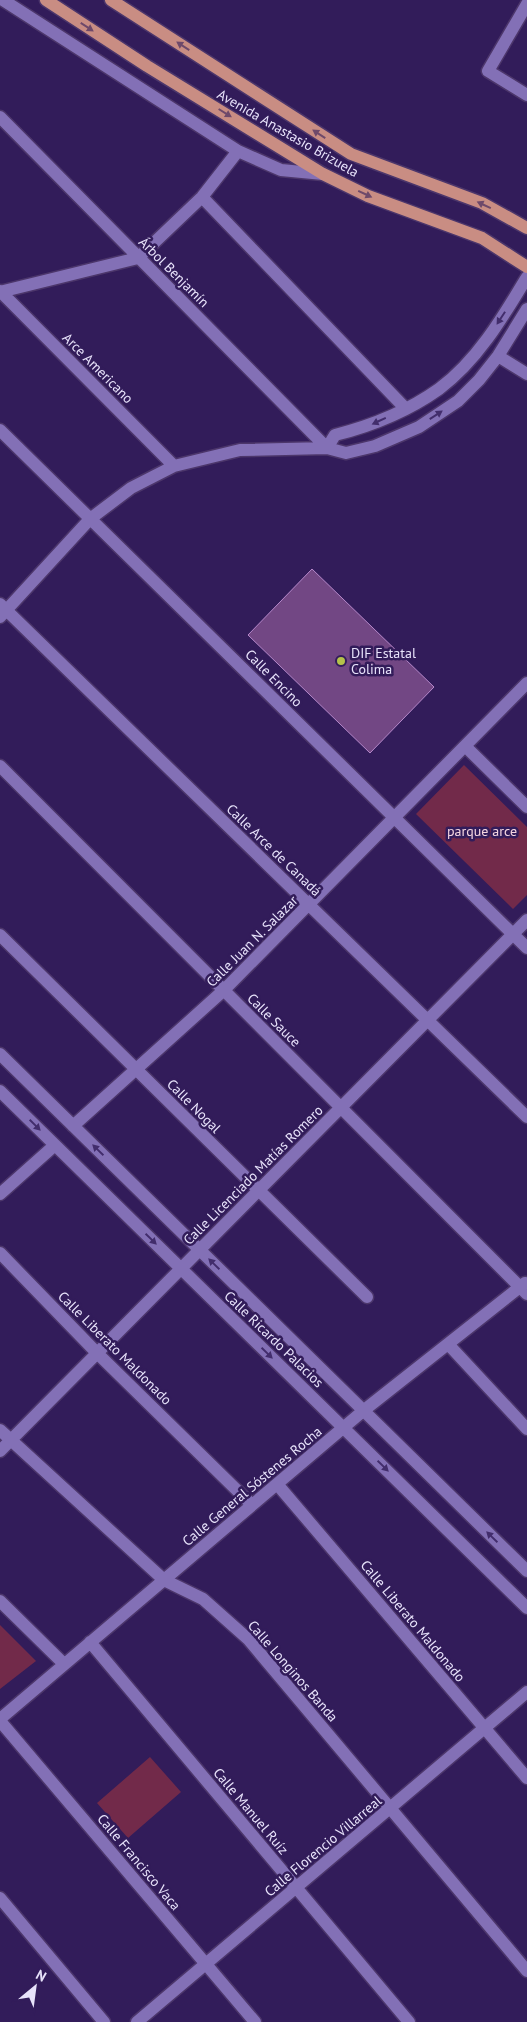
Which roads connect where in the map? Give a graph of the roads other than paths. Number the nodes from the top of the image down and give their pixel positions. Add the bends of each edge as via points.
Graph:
1 (3, 0) edge
2 (46, 0) edge
3 (111, 0) edge
4 (527, 4) edge
5 (527, 95) edge
6 (0, 117) edge
7 (238, 151) junction
8 (323, 174) junction
9 (202, 198) junction
10 (527, 228) edge
11 (138, 258) junction
12 (527, 266) edge
13 (527, 277) edge
14 (0, 291) edge
15 (527, 309) edge
16 (498, 356) junction
17 (527, 374) edge
18 (406, 409) junction
19 (0, 430) edge
20 (327, 448) junction
21 (174, 466) junction
22 (90, 520) junction
23 (2, 611) edge
24 (527, 683) edge
25 (465, 746) junction
26 (0, 766) edge
27 (527, 807) edge
28 (395, 818) junction
29 (310, 905) junction
30 (527, 920) edge
31 (513, 934) junction
32 (0, 935) edge
33 (527, 948) edge
34 (224, 990) junction
35 (428, 1020) junction
36 (0, 1054) edge
37 (137, 1071) junction
38 (0, 1091) edge
39 (340, 1108) junction
40 (527, 1116) edge
41 (73, 1126) junction
42 (55, 1145) junction
43 (258, 1191) junction
44 (0, 1194) edge
45 (200, 1250) junction
46 (0, 1253) edge
47 (181, 1269) junction
48 (525, 1287) edge
49 (367, 1298) dead end
50 (448, 1344) junction
51 (97, 1353) junction
52 (363, 1411) junction
53 (343, 1428) junction
54 (527, 1429) edge
55 (0, 1430) edge
56 (10, 1440) junction
57 (0, 1451) edge
58 (277, 1484) junction
59 (252, 1505) junction
60 (527, 1571) edge
61 (164, 1580) junction
62 (0, 1601) edge
63 (527, 1608) edge
64 (90, 1642) junction
65 (64, 1664) junction
66 (527, 1692) edge
67 (0, 1720) edge
68 (485, 1728) junction
69 (527, 1778) edge
70 (391, 1807) junction
71 (296, 1888) junction
72 (0, 1898) edge
73 (206, 1964) junction
74 (527, 1970) edge
75 (104, 2022) edge
76 (138, 2022) edge
77 (255, 2022) edge
78 (408, 2022) edge

1 - 7 street
2 -> 8 main road, Avenida Anastasio Brizuela
10 -> 3 main road, Avenida Anastasio Brizuela via 482,203 351,154
4 - 5 street via 488,71
6 - 11 street, Árbol Benjamín
7 - 8 street via 281,170
7 - 9 street
8 -> 12 main road, Avenida Anastasio Brizuela via 368,196 482,238
9 - 11 street
9 - 18 street
11 - 14 street
11 - 20 street, Árbol Benjamín
13 -> 18 street via 486,340 464,366 440,388
14 - 21 street, Arce Americano
15 - 16 street
16 - 17 street
20 -> 16 street via 346,454 375,446 418,427 458,402
18 -> 20 street via 335,436
19 - 22 street, Calle Encino
20 - 21 street via 240,450
21 - 22 street via 130,488
22 - 23 street
22 - 28 street, Calle Encino
23 - 29 street, Calle Arce de Canadá
24 - 25 street, Calle Juan N. Salazar
25 - 27 street
25 - 28 street, Calle Juan N. Salazar
26 - 34 street, Calle Sauce
28 - 29 street, Calle Juan N. Salazar
28 - 31 street, Calle Encino
29 - 34 street, Calle Juan N. Salazar
29 - 35 street, Calle Arce de Canadá
30 - 31 street, Calle Licenciado Matías Romero
31 - 33 street, Calle Encino
31 - 35 street, Calle Licenciado Matías Romero
32 - 37 street, Calle Nogal
34 - 37 street, Calle Juan N. Salazar
34 - 39 street, Calle Sauce
35 - 39 street, Calle Licenciado Matías Romero
35 - 40 street, Calle Arce de Canadá
36 - 41 street, Calle Ricardo Palacios
37 - 41 street, Calle Juan N. Salazar
37 - 43 street, Calle Nogal
38 -> 42 street, Calle Ricardo Palacios
39 - 43 street, Calle Licenciado Matías Romero
39 - 48 street, Calle Sauce
45 -> 41 street, Calle Ricardo Palacios
42 - 44 street
42 -> 47 street, Calle Ricardo Palacios
43 - 45 street, Calle Licenciado Matías Romero
43 - 49 street, Calle Nogal
45 - 47 street, Calle Licenciado Matías Romero
52 -> 45 street, Calle Ricardo Palacios
46 - 51 street, Calle Liberato Maldonado
47 - 51 street, Calle Licenciado Matías Romero
47 -> 53 street, Calle Ricardo Palacios
48 - 50 street, Calle General Sóstenes Rocha
50 - 52 street, Calle General Sóstenes Rocha
50 - 54 street
51 - 56 street, Calle Licenciado Matías Romero
51 - 59 street, Calle Liberato Maldonado
52 - 53 street, Calle General Sóstenes Rocha
60 -> 52 street, Calle Ricardo Palacios
53 - 58 street, Calle General Sóstenes Rocha
53 -> 63 street, Calle Ricardo Palacios
55 - 56 street, Calle Longinos Banda
56 - 57 street, Calle Licenciado Matías Romero
56 - 61 street, Calle Longinos Banda
58 - 59 street, Calle General Sóstenes Rocha
58 - 68 street, Calle Liberato Maldonado
59 - 61 street, Calle General Sóstenes Rocha
61 - 64 street, Calle General Sóstenes Rocha
61 - 70 street, Calle Longinos Banda via 203,1599 248,1639
62 - 65 street
64 - 65 street, Calle General Sóstenes Rocha
64 - 71 street, Calle Manuel Ruíz
65 - 67 street, Calle General Sóstenes Rocha
66 - 68 street, Calle Florencio Villarreal
67 - 73 street, Calle Francisco Vaca
68 - 69 street, Calle Liberato Maldonado
68 - 70 street, Calle Florencio Villarreal
70 - 71 street, Calle Florencio Villarreal
70 - 74 street, Calle Longinos Banda
71 - 73 street, Calle Florencio Villarreal
71 - 78 street, Calle Manuel Ruíz
72 - 75 street
73 - 76 street, Calle Florencio Villarreal
73 - 77 street, Calle Francisco Vaca

